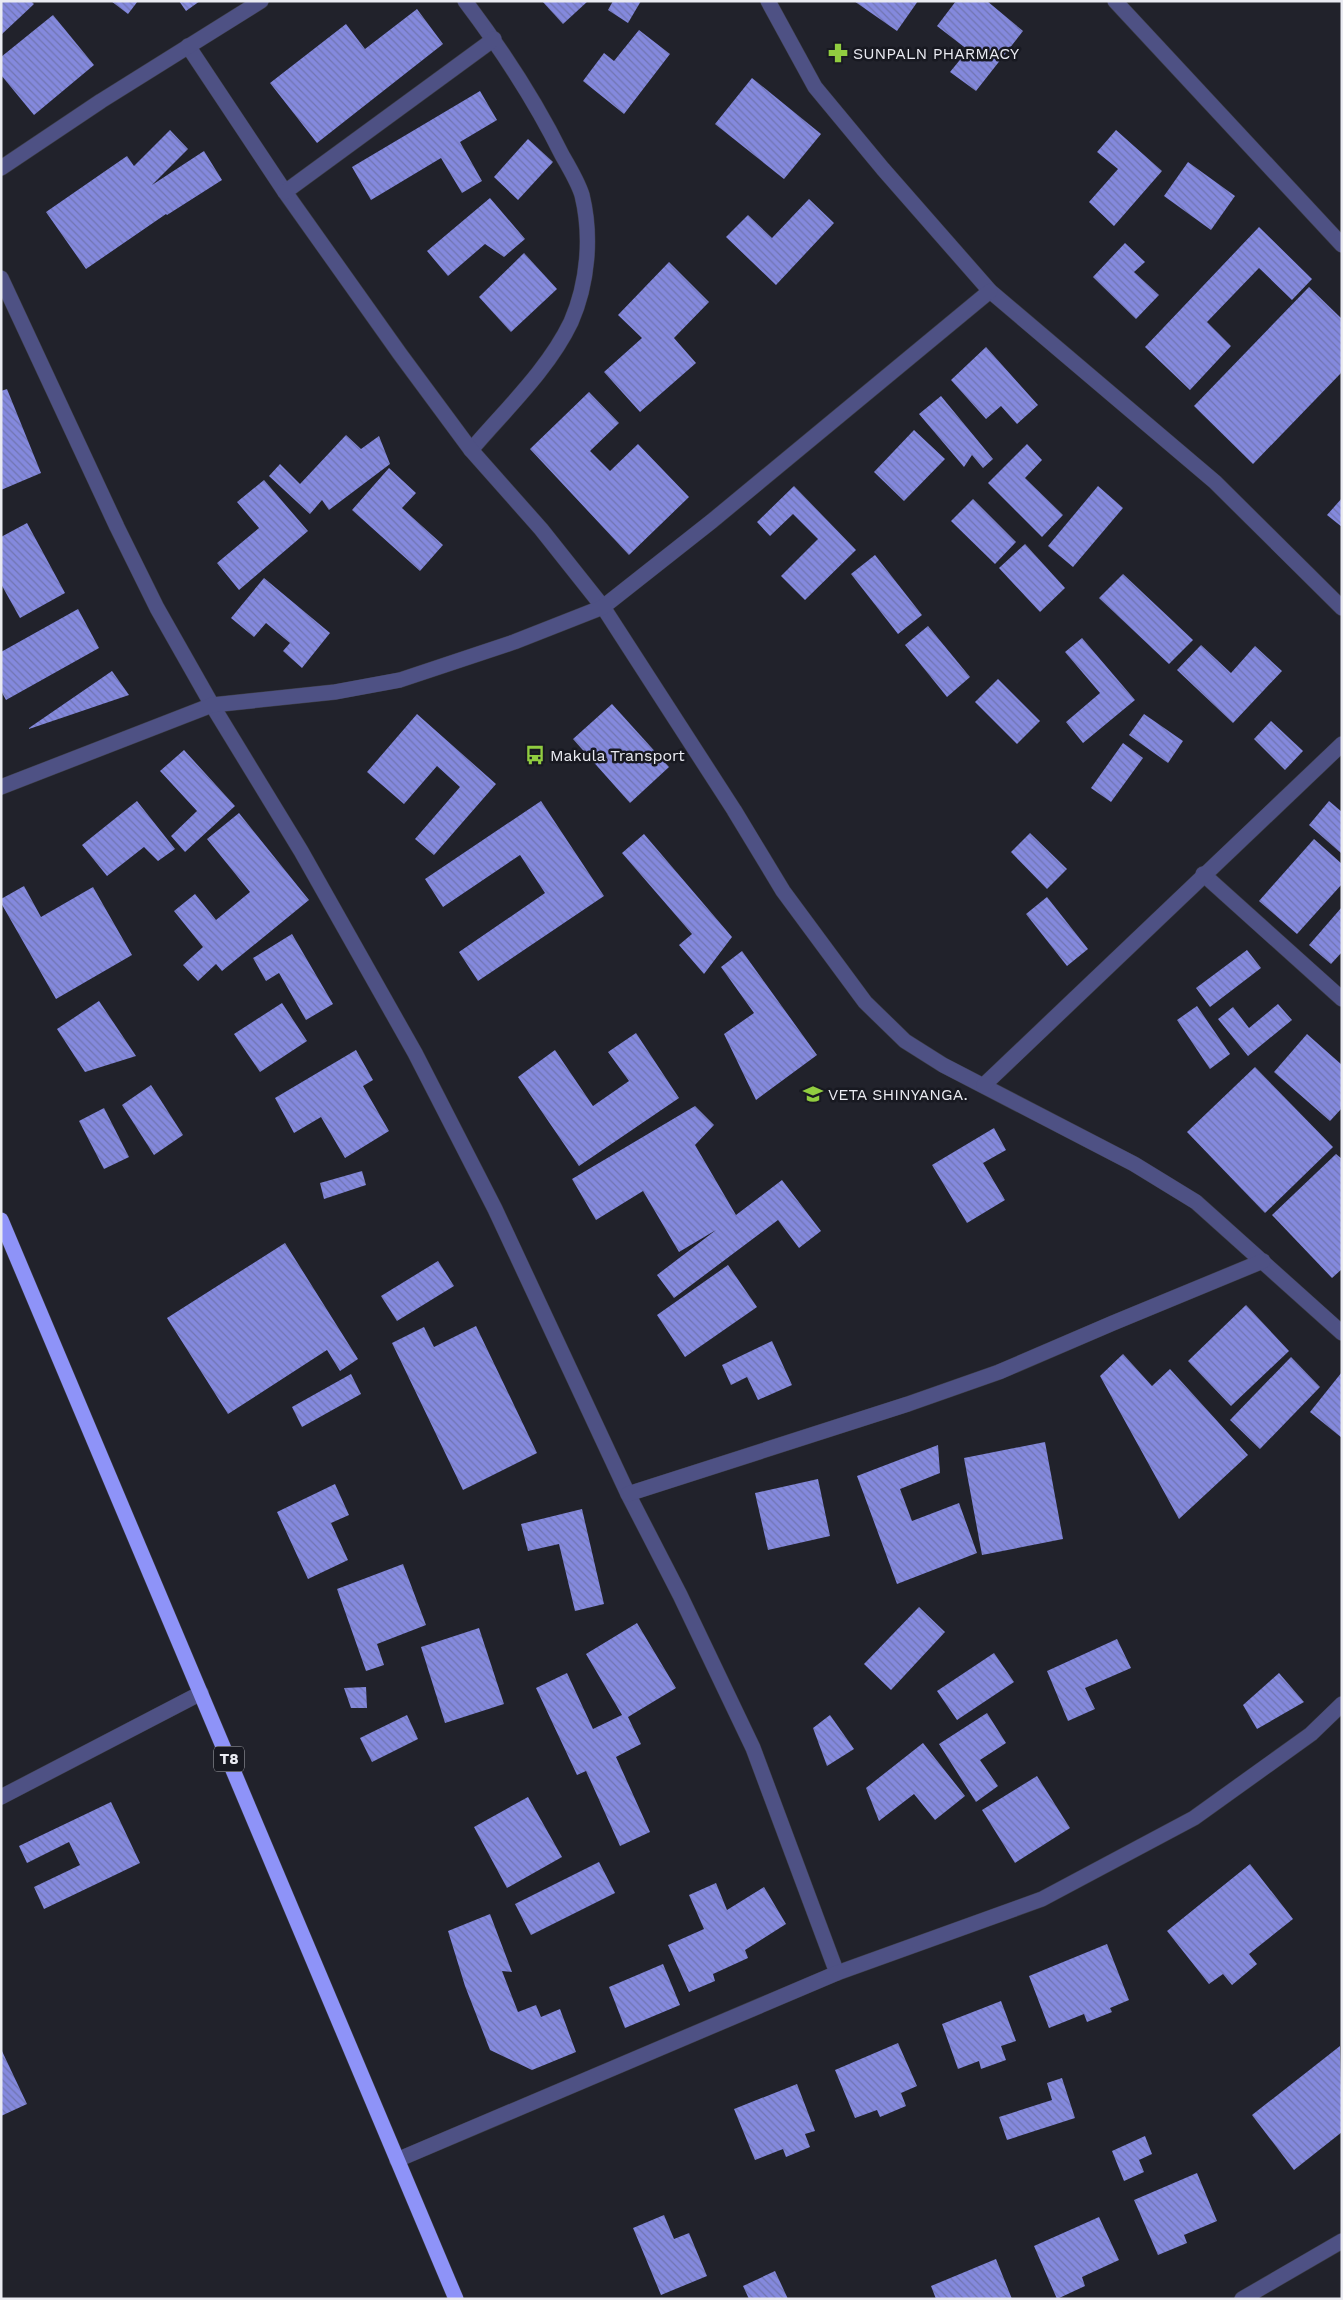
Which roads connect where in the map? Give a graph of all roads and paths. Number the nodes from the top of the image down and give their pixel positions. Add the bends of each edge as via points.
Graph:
1 (260, 1) edge
2 (465, 1) edge
3 (768, 1) edge
4 (1115, 1) edge
5 (494, 39) junction
6 (188, 46) junction
7 (1, 168) edge
8 (285, 192) junction
9 (1342, 245) edge
10 (1, 278) edge
11 (990, 291) junction
12 (471, 450) junction
13 (602, 607) junction
14 (1342, 608) edge
15 (212, 705) junction
16 (1342, 744) edge
17 (1, 787) edge
18 (1203, 874) junction
19 (1342, 999) edge
20 (984, 1085) junction
21 (1, 1220) edge
22 (1263, 1261) junction
23 (1342, 1333) edge
24 (628, 1494) junction
25 (201, 1693) junction
26 (1342, 1704) edge
27 (1, 1797) edge
28 (837, 1973) junction
29 (397, 2160) junction
30 (1342, 2241) edge
31 (456, 2299) edge
32 (1242, 2299) edge

1 - 6 street
2 - 5 street
3 - 11 street via 815,87
4 - 9 street
5 - 8 street
5 - 12 street via 543,115 582,194 589,242 582,285 571,321 541,368
6 - 7 street
6 - 8 street
8 - 12 street
10 - 15 street via 116,527
11 - 13 street via 712,521
11 - 14 street via 1215,482
12 - 13 street via 541,529
13 - 15 street via 514,642 400,680 335,692
13 - 20 street via 783,891 865,1002 905,1041
15 - 17 street
15 - 24 street via 301,851 415,1053 495,1209
16 - 18 street
18 - 19 street
18 - 20 street
20 - 22 street via 1134,1164 1196,1202
21 - 25 highway, T8
22 - 23 street
22 - 24 street via 999,1372
24 - 28 street via 753,1748
25 - 27 street
25 - 29 highway, T8
26 - 28 street via 1311,1734 1194,1818 1042,1899
28 - 29 street
29 - 31 highway, T8
30 - 32 street

